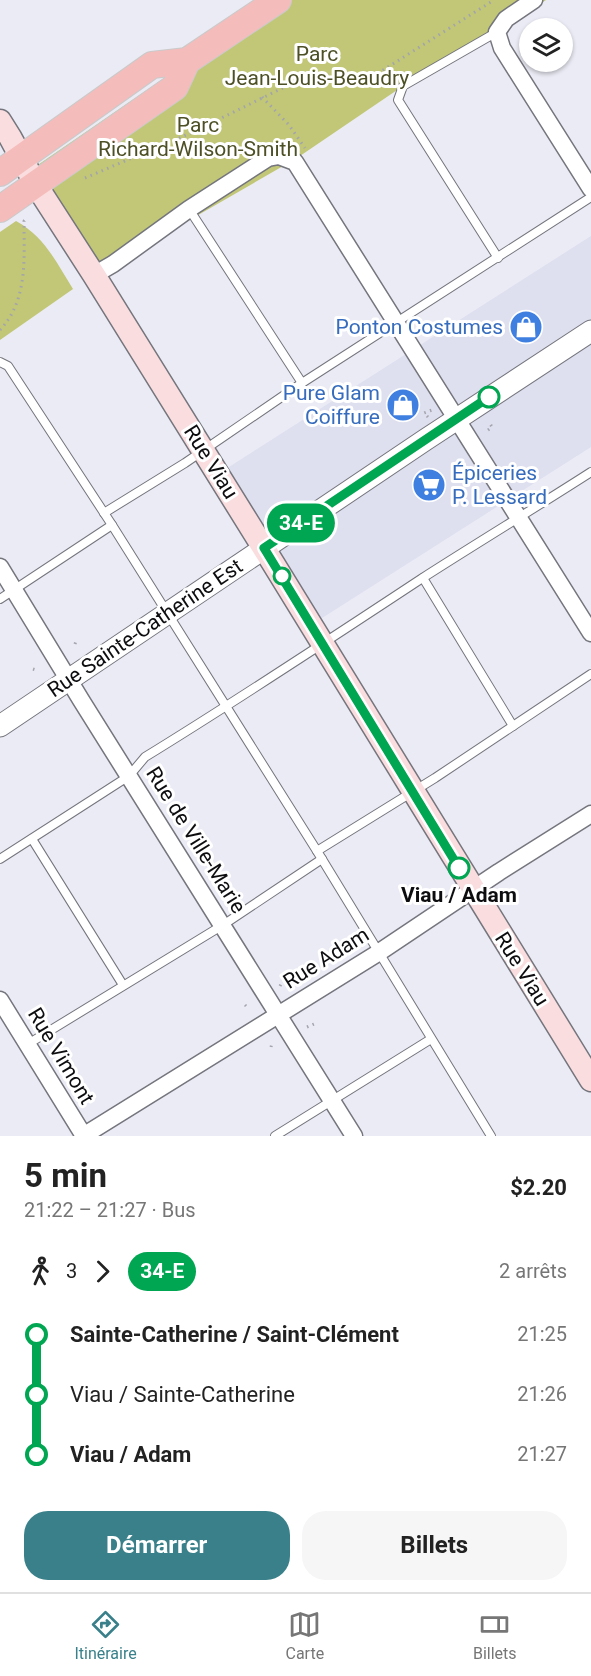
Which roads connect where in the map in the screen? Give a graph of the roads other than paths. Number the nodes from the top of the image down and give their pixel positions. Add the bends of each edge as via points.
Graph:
1 (278, 0) edge
2 (534, 0) edge
3 (497, 32) junction
4 (187, 61) junction
5 (0, 121) edge
6 (22, 158) junction
7 (0, 173) edge
8 (36, 185) junction
9 (591, 189) edge
10 (591, 197) edge
11 (0, 209) edge
12 (189, 209) junction
13 (498, 258) junction
14 (94, 275) junction
15 (396, 322) junction
16 (591, 331) edge
17 (0, 362) edge
18 (302, 383) junction
19 (458, 418) junction
20 (204, 451) junction
21 (591, 472) edge
22 (104, 513) junction
23 (520, 519) junction
24 (112, 525) junction
25 (264, 548) junction
26 (0, 567) edge
27 (423, 578) junction
28 (7, 594) edge
29 (167, 613) junction
30 (591, 633) edge
31 (323, 645) junction
32 (591, 674) edge
33 (69, 680) junction
34 (226, 707) junction
35 (0, 726) edge
36 (513, 726) junction
37 (129, 776) junction
38 (413, 791) junction
39 (591, 814) edge
40 (32, 839) junction
41 (320, 855) junction
42 (0, 859) edge
43 (473, 890) junction
44 (223, 925) junction
45 (378, 953) junction
46 (123, 985) junction
47 (0, 1000) edge
48 (278, 1013) junction
49 (431, 1039) junction
50 (28, 1044) junction
51 (591, 1080) edge
52 (332, 1100) junction
53 (83, 1136) edge
54 (275, 1136) edge
55 (354, 1136) edge
56 (491, 1136) edge

1 - 4 main road
2 - 3 street via 506,19
3 - 9 street via 502,48
3 - 13 lane via 404,86 398,100
4 - 6 main road via 152,65
4 - 8 main road via 175,87
5 - 6 main road, Rue Viau
6 - 7 main road
6 - 8 main road, Rue Viau
8 - 11 main road
8 - 14 main road, Rue Viau
10 - 13 lane
12 - 14 street
12 - 15 street via 268,158 289,158 300,169
12 - 18 lane
13 - 15 lane
14 - 20 main road, Rue Viau
15 - 18 lane
15 - 19 street
16 - 19 street, Rue Sainte-Catherine Est
17 - 22 lane via 8,366
18 - 20 lane
19 - 23 street
19 - 25 street, Rue Sainte-Catherine Est
20 - 22 lane
20 - 25 main road, Rue Viau
21 - 23 lane
22 - 24 lane
23 - 27 lane
23 - 30 street
24 - 28 lane
24 - 29 lane
25 - 29 street, Rue Sainte-Catherine Est
25 - 31 main road, Rue Viau
26 - 28 street, Rue de Ville-Marie
27 - 31 lane
27 - 36 lane
28 - 33 street, Rue de Ville-Marie
29 - 33 street, Rue Sainte-Catherine Est
29 - 34 lane
31 - 34 lane
31 - 38 main road, Rue Viau
32 - 36 lane
33 - 35 street, Rue Sainte-Catherine Est
33 - 37 street, Rue de Ville-Marie
34 - 37 lane via 145,757
34 - 41 lane
36 - 38 lane
37 - 40 lane
37 - 44 street, Rue de Ville-Marie
38 - 41 lane
38 - 43 main road, Rue Viau
39 - 43 street, Rue Adam
40 - 42 lane
40 - 46 lane
41 - 44 lane
41 - 45 lane
43 - 45 street, Rue Adam
43 - 51 main road, Rue Viau
44 - 46 lane
44 - 48 street, Rue de Ville-Marie
45 - 48 street, Rue Adam
45 - 49 lane
46 - 50 lane
47 - 50 street, Rue Vimont
48 - 52 street, Rue de Ville-Marie
48 - 53 street, Rue Adam
49 - 52 lane
49 - 56 lane
50 - 53 street, Rue Vimont
52 - 54 lane
52 - 55 street, Rue de Ville-Marie

